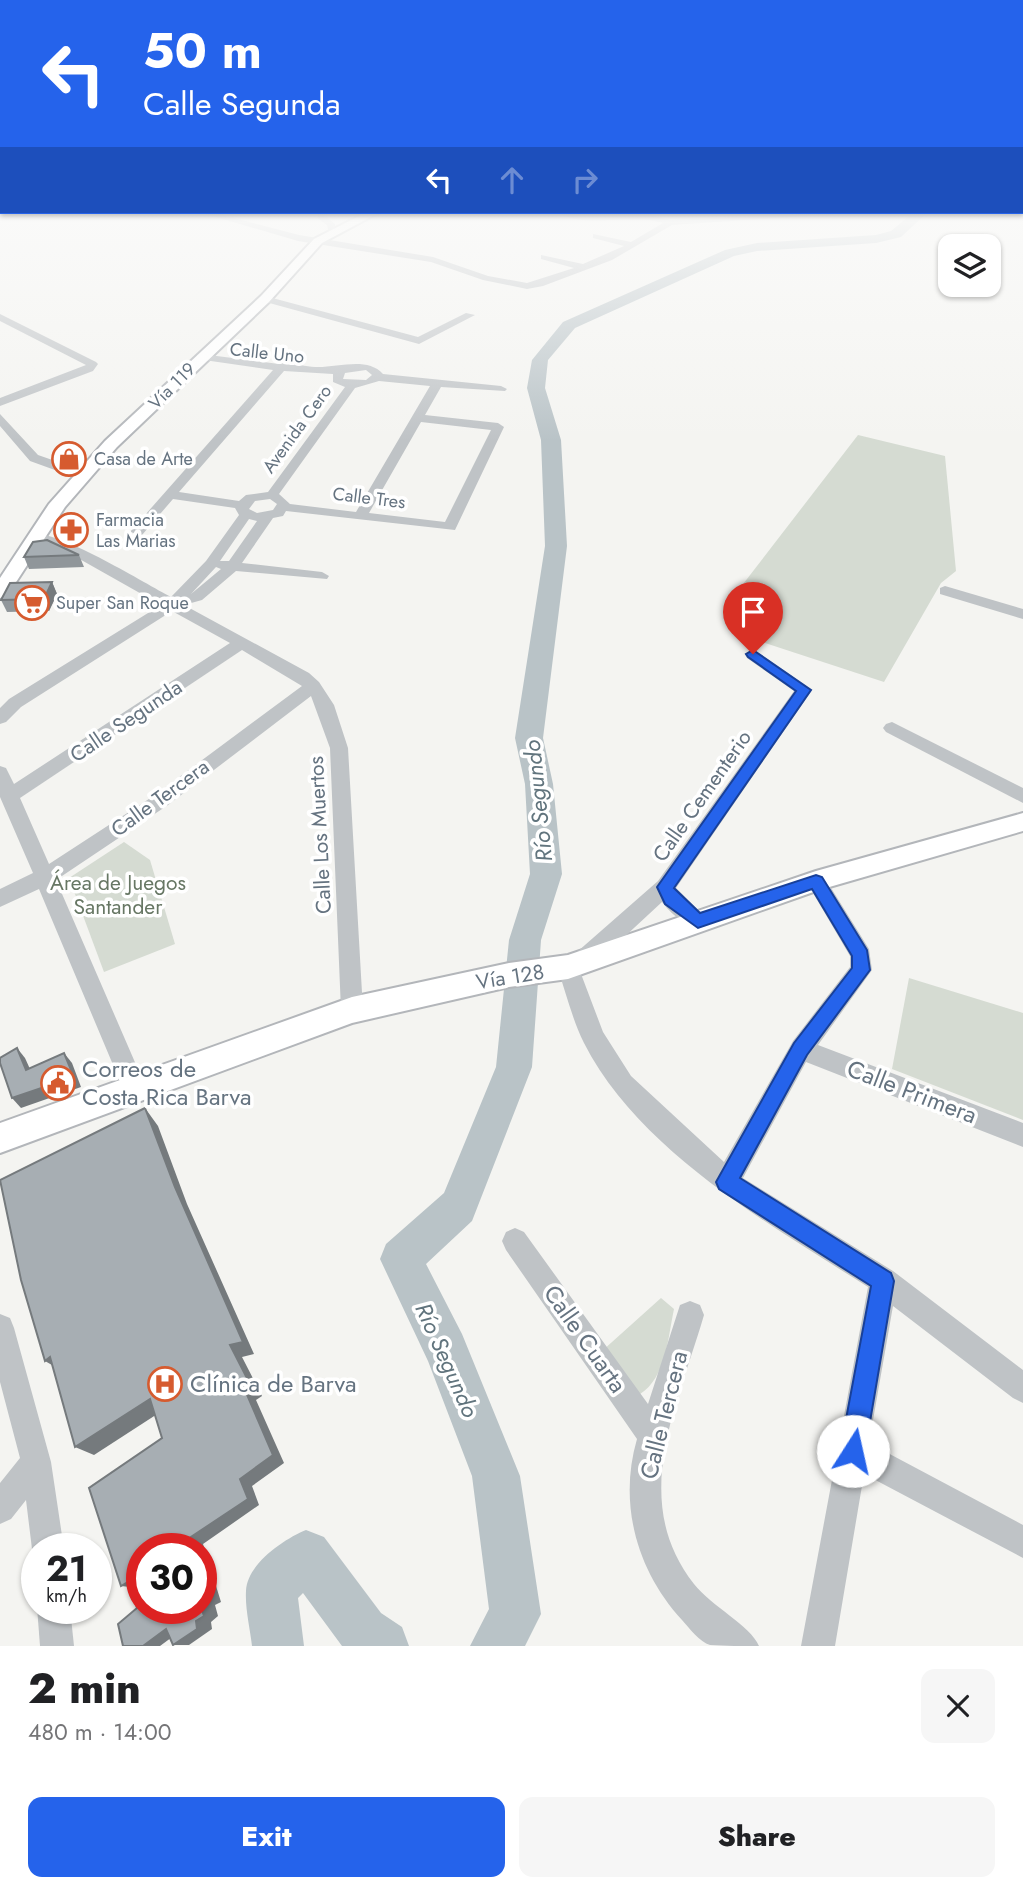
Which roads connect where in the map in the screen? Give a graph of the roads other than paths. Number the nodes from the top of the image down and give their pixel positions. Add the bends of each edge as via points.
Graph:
1 (275, 288) edge
2 (516, 288) edge
3 (536, 288) edge
4 (263, 301) junction
5 (470, 315) dead end
6 (0, 317) edge
7 (198, 360) junction
8 (281, 368) junction
9 (338, 374) junction
10 (377, 377) junction
11 (438, 384) junction
12 (352, 385) junction
13 (501, 389) dead end
14 (0, 402) edge
15 (0, 418) edge
16 (419, 418) junction
17 (82, 475) junction
18 (170, 495) junction
19 (272, 495) junction
20 (284, 507) junction
21 (244, 510) junction
22 (360, 516) junction
23 (267, 517) junction
24 (137, 532) dead end
25 (34, 537) junction
26 (211, 564) junction
27 (233, 566) junction
28 (322, 576) dead end
29 (946, 591) dead end
30 (0, 592) edge
31 (174, 603) junction
32 (1023, 614) edge
33 (241, 643) junction
34 (753, 654) dead end
35 (313, 686) junction
36 (0, 718) edge
37 (892, 728) dead end
38 (0, 773) edge
39 (9, 796) junction
40 (1023, 796) edge
41 (1023, 822) edge
42 (43, 879) junction
43 (816, 881) junction
44 (665, 887) junction
45 (0, 899) edge
46 (698, 920) junction
47 (567, 967) junction
48 (352, 1010) junction
49 (801, 1049) junction
50 (135, 1090) junction
51 (1023, 1135) edge
52 (0, 1139) edge
53 (727, 1182) junction
54 (515, 1241) dead end
55 (883, 1281) junction
56 (690, 1315) dead end
57 (0, 1328) edge
58 (1023, 1388) edge
59 (654, 1437) junction
60 (853, 1451) junction
61 (36, 1462) junction
62 (0, 1508) edge
63 (46, 1533) edge
64 (1023, 1542) edge
65 (55, 1624) edge
66 (57, 1646) edge
67 (742, 1646) edge
68 (818, 1646) edge

1 - 4 main road, Vía 119
2 - 3 street via 525,292
4 - 5 street via 419,341
4 - 7 main road, Vía 119
6 - 14 street via 92,364
7 - 8 street, Calle Uno
7 - 17 main road, Vía 119
8 - 9 street, Calle Uno
8 - 18 street
9 - 10 street via 369,368
9 - 12 street via 340,383
10 - 11 street
10 - 12 street
11 - 13 street
11 - 16 street
12 - 19 street, Avenida Cero
15 - 17 street via 34,458
16 - 22 street
16 - 22 street, Calle Tres via 498,427 450,527
17 - 25 main road, Vía 119
18 - 21 street
18 - 24 street
19 - 20 street via 282,499
19 - 21 street via 251,498
20 - 22 street, Calle Tres
20 - 23 street
21 - 23 street
21 - 26 street
23 - 27 street
25 - 30 main road, Vía 119
25 - 31 street, Calle Los Muertos via 81,554
26 - 27 street
26 - 31 street
27 - 28 street
27 - 31 street via 197,597
29 - 32 street
31 - 33 street, Calle Los Muertos
31 - 36 street via 15,703
33 - 35 street, Calle Los Muertos
33 - 39 street, Calle Segunda
34 - 44 street, Calle Cementerio via 804,690
35 - 42 street, Calle Tercera
35 - 48 street, Calle Los Muertos via 325,705 339,748
37 - 40 street
38 - 39 street
39 - 42 street
41 - 43 main road, Vía 128
42 - 45 street, Calle Tercera
42 - 50 street
43 - 46 main road, Vía 128
43 - 49 street via 861,955 861,970
44 - 46 street via 671,899
44 - 47 street, Calle Cementerio
46 - 47 main road, Vía 128
47 - 48 main road, Vía 128 via 509,975
47 - 53 street via 593,1037 623,1084
48 - 50 main road, Vía 128
49 - 51 street, Calle Primera
49 - 53 street
50 - 52 main road, Vía 128
53 - 55 street
54 - 59 street, Calle Cuarta
55 - 58 street
55 - 60 street
56 - 59 street, Calle Tercera
57 - 61 street
59 - 67 street, Calle Tercera via 644,1477 650,1537 688,1605 721,1635
60 - 64 street
60 - 68 street
61 - 62 street
61 - 63 street
65 - 66 street

